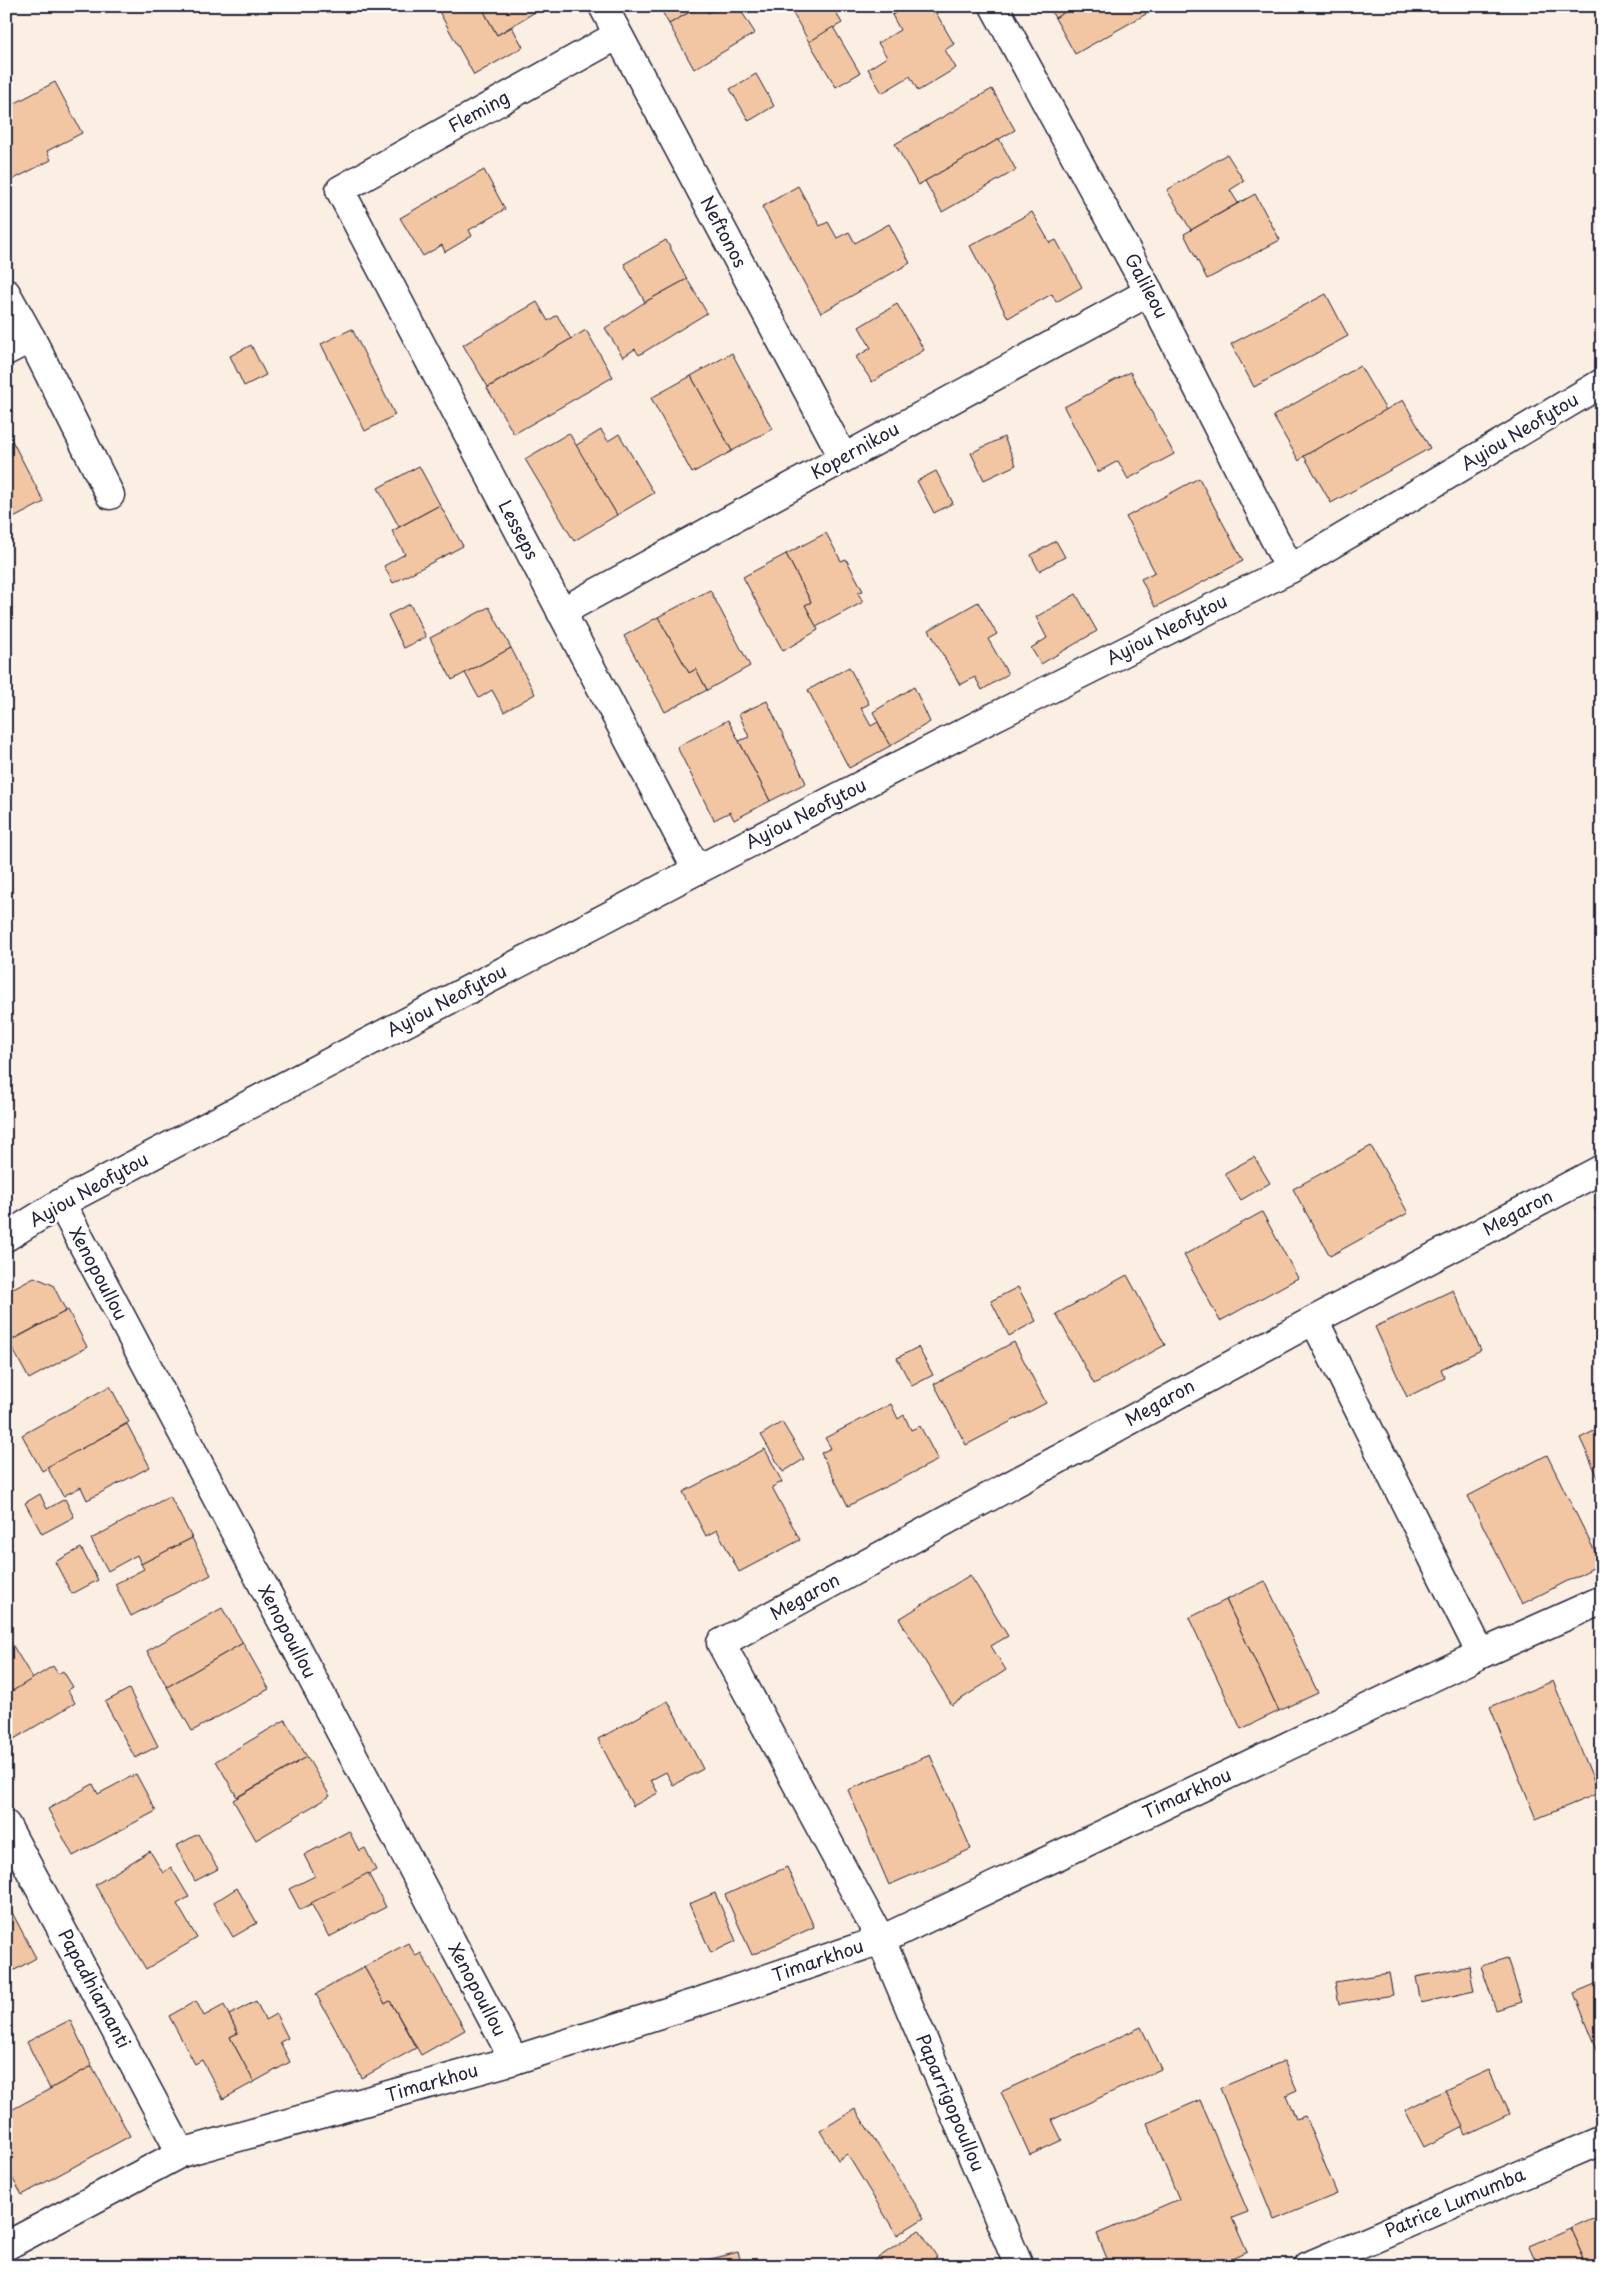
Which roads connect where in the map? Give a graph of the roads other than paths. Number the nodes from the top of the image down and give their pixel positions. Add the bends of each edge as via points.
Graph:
1 (603, 6) edge
2 (994, 6) edge
3 (618, 35) junction
4 (340, 190) joint
5 (6, 292) edge
6 (1149, 292) junction
7 (31, 338) junction
8 (6, 351) edge
9 (1602, 383) edge
10 (842, 457) junction
11 (110, 495) dead end
12 (1290, 569) junction
13 (561, 612) junction
14 (697, 870) junction
15 (1602, 1169) edge
16 (61, 1203) junction
17 (6, 1237) edge
18 (1314, 1320) junction
19 (1602, 1600) edge
20 (721, 1643) joint
21 (1481, 1654) junction
22 (6, 1825) edge
23 (881, 1940) junction
24 (514, 2060) junction
25 (1602, 2140) edge
26 (181, 2153) junction
27 (6, 2246) edge
28 (1019, 2266) edge
29 (1308, 2266) edge

1 - 3 street, Neftonos
2 - 6 street, Galileou
3 - 4 street, Fleming
3 - 10 street, Neftonos
4 - 13 street, Lesseps
5 - 7 street
6 - 10 street, Kopernikou
6 - 12 street, Galileou
7 - 8 street
7 - 11 street
9 - 12 street, Ayiou Neofytou
10 - 13 street, Kopernikou
12 - 14 street, Ayiou Neofytou
13 - 14 street, Lesseps
14 - 16 street, Ayiou Neofytou
15 - 18 street, Megaron
16 - 17 street, Ayiou Neofytou
16 - 24 street, Xenopoullou
18 - 20 street, Megaron
18 - 21 street
19 - 21 street, Timarkhou
20 - 23 street, Paparrigopoullou
21 - 23 street, Timarkhou
22 - 26 street, Papadhiamanti
23 - 24 street, Timarkhou
23 - 28 street, Paparrigopoullou
24 - 26 street, Timarkhou
25 - 29 street, Patrice Lumumba
26 - 27 street, Timarkhou

